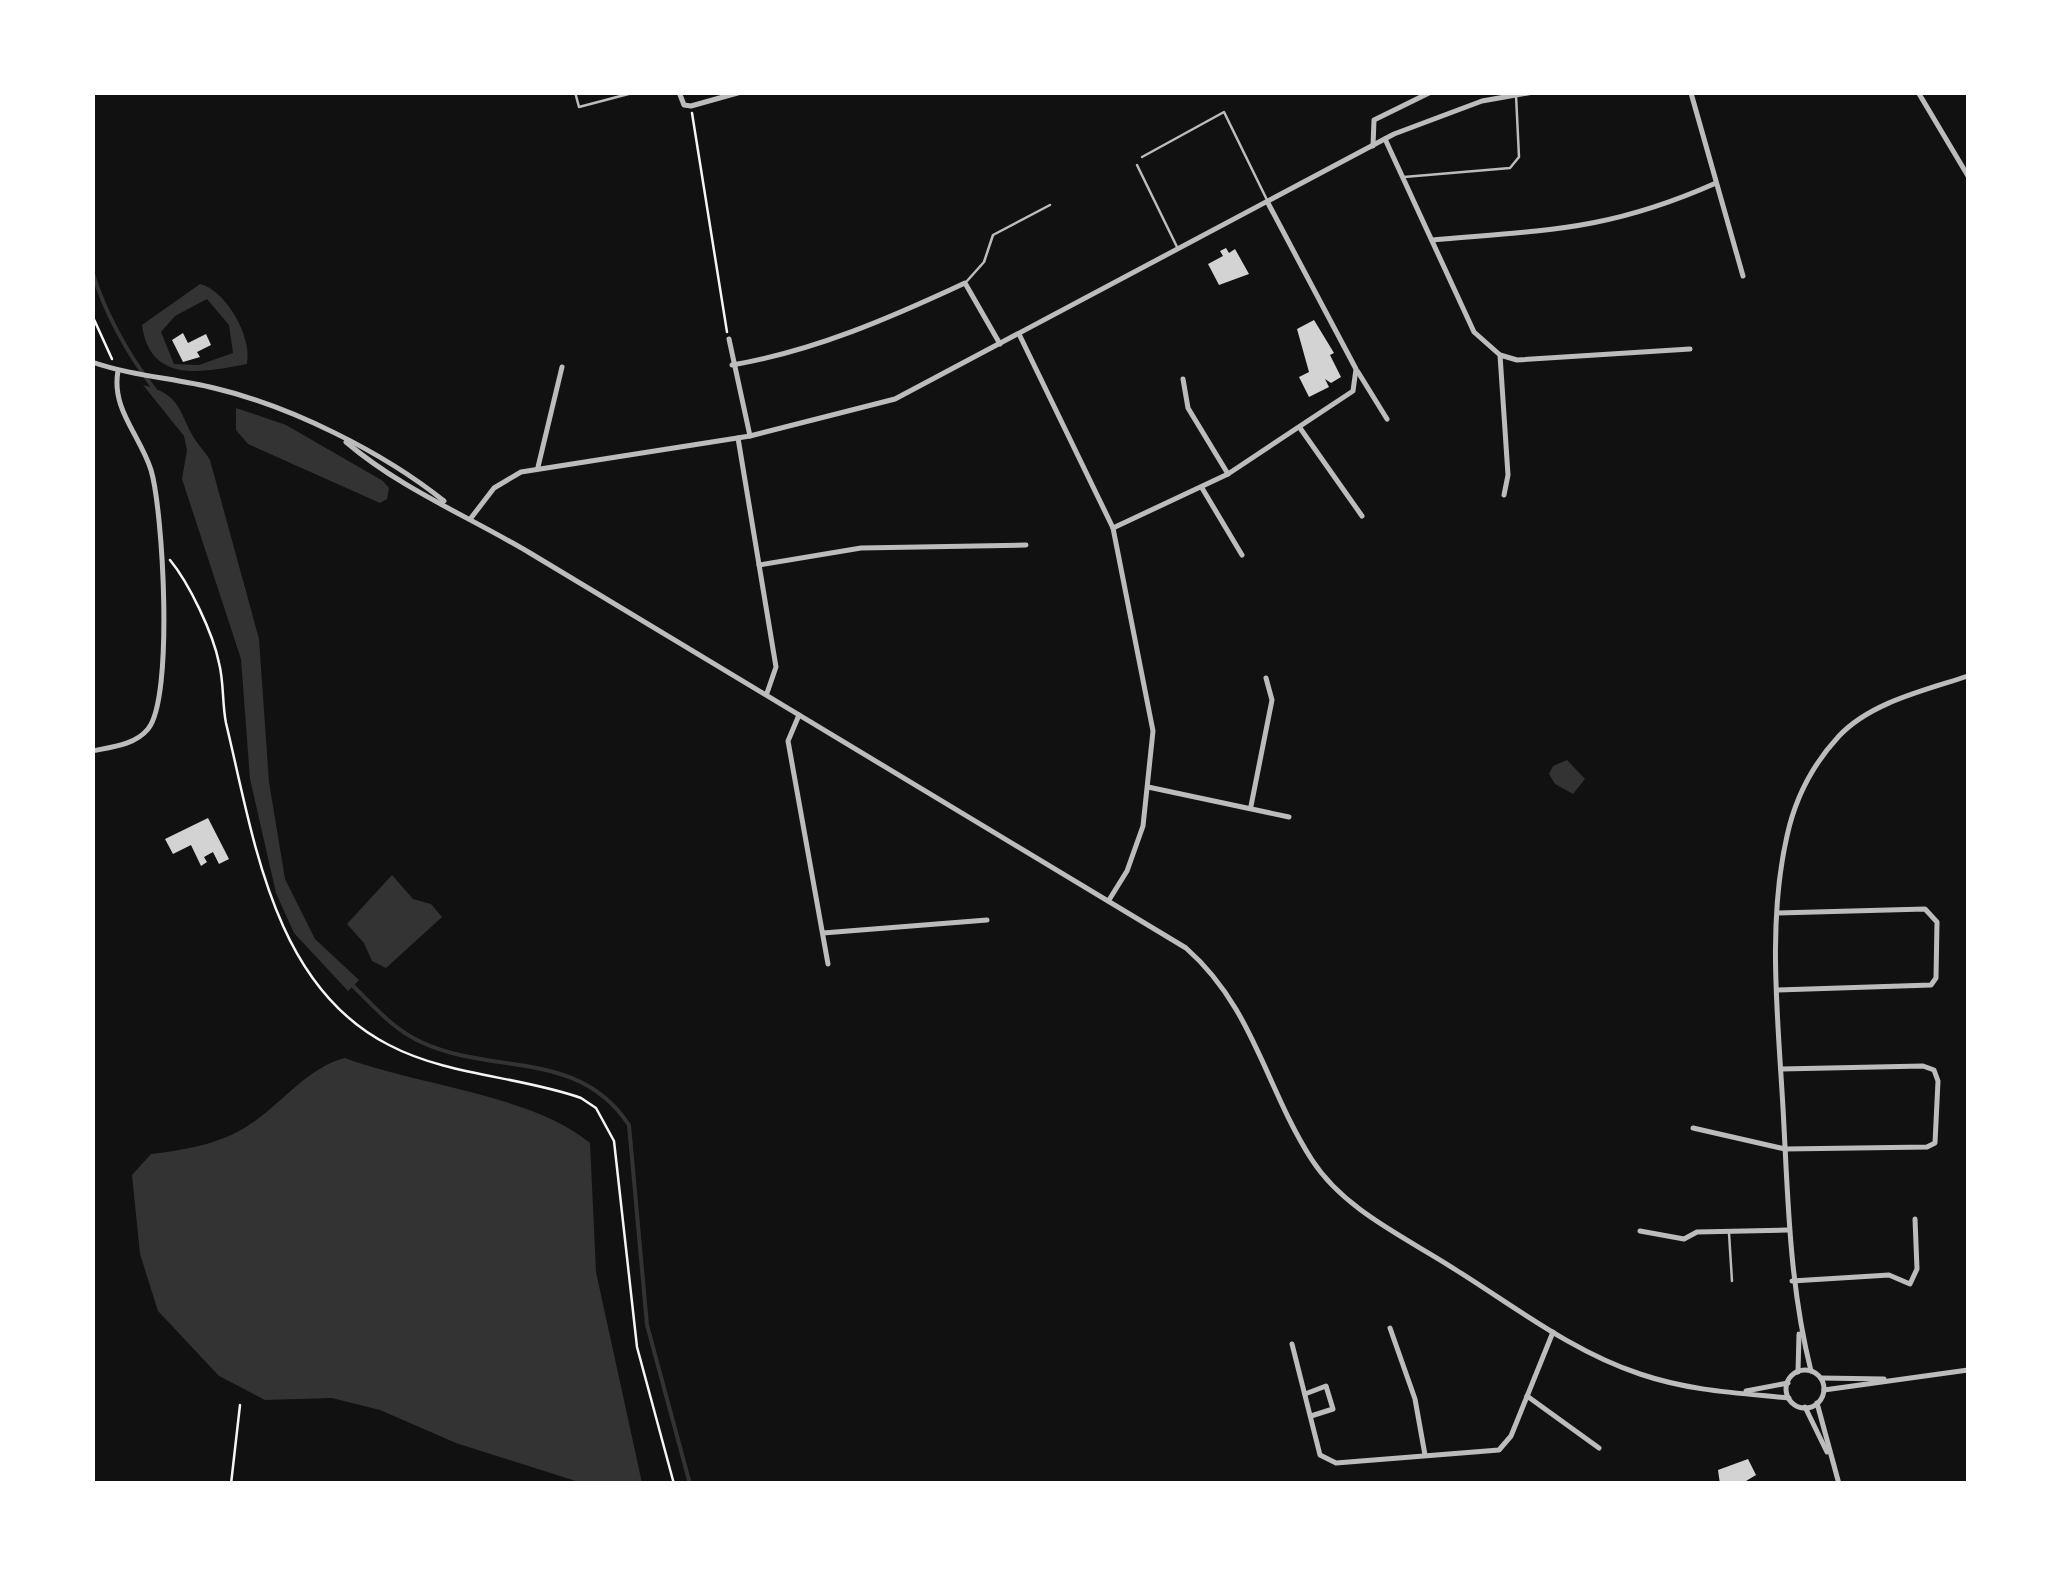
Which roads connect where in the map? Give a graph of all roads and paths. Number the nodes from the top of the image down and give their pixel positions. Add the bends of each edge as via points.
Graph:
1 (575, 92) edge
2 (636, 92) edge
3 (1431, 92) edge
4 (1533, 92) edge
5 (1658, 92) edge
6 (1692, 92) edge
7 (1880, 92) edge
8 (1918, 92) edge
9 (736, 93) edge
10 (1516, 95) edge
11 (680, 96) edge
12 (691, 106) junction
13 (1385, 139) junction
14 (1373, 146) junction
15 (1142, 157) dead end
16 (1137, 165) dead end
17 (1968, 176) edge
18 (1403, 178) junction
19 (1716, 183) junction
20 (1268, 203) junction
21 (1050, 205) dead end
22 (1432, 240) junction
23 (1178, 249) junction
24 (1744, 276) dead end
25 (965, 283) junction
26 (92, 315) edge
27 (1019, 334) junction
28 (728, 338) joint
29 (1000, 344) junction
30 (1690, 348) dead end
31 (1500, 355) junction
32 (92, 362) edge
33 (732, 365) junction
34 (562, 367) dead end
35 (1356, 369) junction
36 (118, 371) junction
37 (1183, 379) dead end
38 (1387, 420) dead end
39 (1300, 428) junction
40 (750, 436) junction
41 (738, 438) junction
42 (538, 467) junction
43 (1228, 474) junction
44 (1202, 488) junction
45 (1504, 495) dead end
46 (1362, 516) dead end
47 (471, 518) junction
48 (1112, 528) junction
49 (1026, 546) dead end
50 (1242, 554) dead end
51 (163, 558) junction
52 (759, 565) junction
53 (1968, 676) edge
54 (1266, 678) dead end
55 (766, 693) junction
56 (800, 715) junction
57 (92, 750) edge
58 (1148, 788) junction
59 (1251, 806) junction
60 (1288, 817) dead end
61 (1109, 900) junction
62 (1778, 913) junction
63 (987, 920) dead end
64 (823, 934) junction
65 (828, 964) dead end
66 (1777, 990) junction
67 (1781, 1069) junction
68 (1693, 1128) dead end
69 (1785, 1149) junction
70 (1915, 1220) dead end
71 (1788, 1230) junction
72 (1640, 1231) dead end
73 (1729, 1232) junction
74 (1732, 1281) dead end
75 (1792, 1281) junction
76 (1390, 1328) dead end
77 (1799, 1331) junction
78 (1553, 1332) junction
79 (1292, 1344) dead end
80 (1811, 1370) junction
81 (1968, 1370) edge
82 (1798, 1372) junction
83 (1821, 1378) junction
84 (1892, 1380) junction
85 (1788, 1383) junction
86 (1824, 1390) junction
87 (1734, 1393) junction
88 (1305, 1394) junction
89 (1528, 1396) junction
90 (1789, 1398) junction
91 (1817, 1403) junction
92 (240, 1405) dead end
93 (1805, 1407) junction
94 (1311, 1416) junction
95 (1599, 1448) dead end
96 (1425, 1456) junction
97 (1833, 1464) junction
98 (231, 1484) edge
99 (674, 1484) edge
100 (1839, 1484) edge

1 - 2 lane via 579,107
3 - 14 street via 1374,120
4 - 10 street
5 - 6 street
6 - 7 street
6 - 19 street
8 - 17 street
9 - 12 street
10 - 13 street
10 - 18 lane via 1519,157 1510,168
11 - 12 street
12 - 28 path
13 - 14 street
13 - 18 street
14 - 20 street
15 - 20 lane via 1224,112
16 - 23 lane
18 - 22 street
19 - 22 street via 1612,222
19 - 24 street
20 - 23 street
20 - 35 street
21 - 25 lane via 993,235 984,262
22 - 31 street via 1474,332
23 - 27 street
25 - 29 street
25 - 33 street via 860,330
26 - 36 path
27 - 29 street
27 - 48 street
28 - 33 street
29 - 40 street via 895,400
30 - 31 street via 1518,360
31 - 45 street
32 - 36 street
33 - 40 street
34 - 42 street
35 - 38 street
35 - 39 street via 1352,391
36 - 47 street via 217,388 270,405 346,442 407,488
36 - 51 street via 118,406 152,474
37 - 43 street via 1188,408
39 - 43 street
39 - 46 street
40 - 41 street
41 - 42 street
41 - 52 street
42 - 47 street via 506,478
43 - 44 street
44 - 48 street
44 - 50 street
47 - 55 street
48 - 58 street via 1154,732
49 - 52 street via 861,548
51 - 57 street via 157,711 139,738
51 - 99 path via 189,588 218,657 226,720 278,916 297,956 337,1010 402,1052 581,1098 610,1129 637,1347
52 - 55 street via 776,667
53 - 62 street via 1865,716 1828,749 1796,805
54 - 59 street via 1272,700
55 - 56 street
56 - 61 street
56 - 64 street via 788,741
58 - 59 street
58 - 61 street via 1143,826
59 - 60 street
61 - 78 street via 1186,948 1232,996 1310,1158 1332,1184
62 - 66 street
62 - 66 street via 1926,909 1937,922 1931,985
63 - 64 street
64 - 65 street
66 - 67 street
67 - 69 street
67 - 69 street via 1923,1066 1938,1081 1938,1135 1927,1148
68 - 69 street
69 - 71 street
70 - 75 street via 1910,1284 1889,1275
71 - 73 street
71 - 75 street
72 - 73 street via 1684,1239
73 - 74 lane
75 - 77 street
76 - 96 street via 1415,1399
77 - 80 street
77 - 82 street
78 - 87 street via 1639,1374
78 - 89 street
79 - 88 street
80 - 82 street
80 - 83 street
81 - 84 street
82 - 85 street
83 - 84 street
83 - 86 street
84 - 86 street
85 - 87 street
85 - 90 street
86 - 91 street
87 - 90 street
88 - 94 street
88 - 94 street via 1326,1386 1332,1409
89 - 95 street
89 - 96 street via 1500,1450
90 - 93 street
91 - 93 street
91 - 97 street
92 - 98 path
93 - 97 street
94 - 96 street via 1320,1454 1336,1463
97 - 100 street

